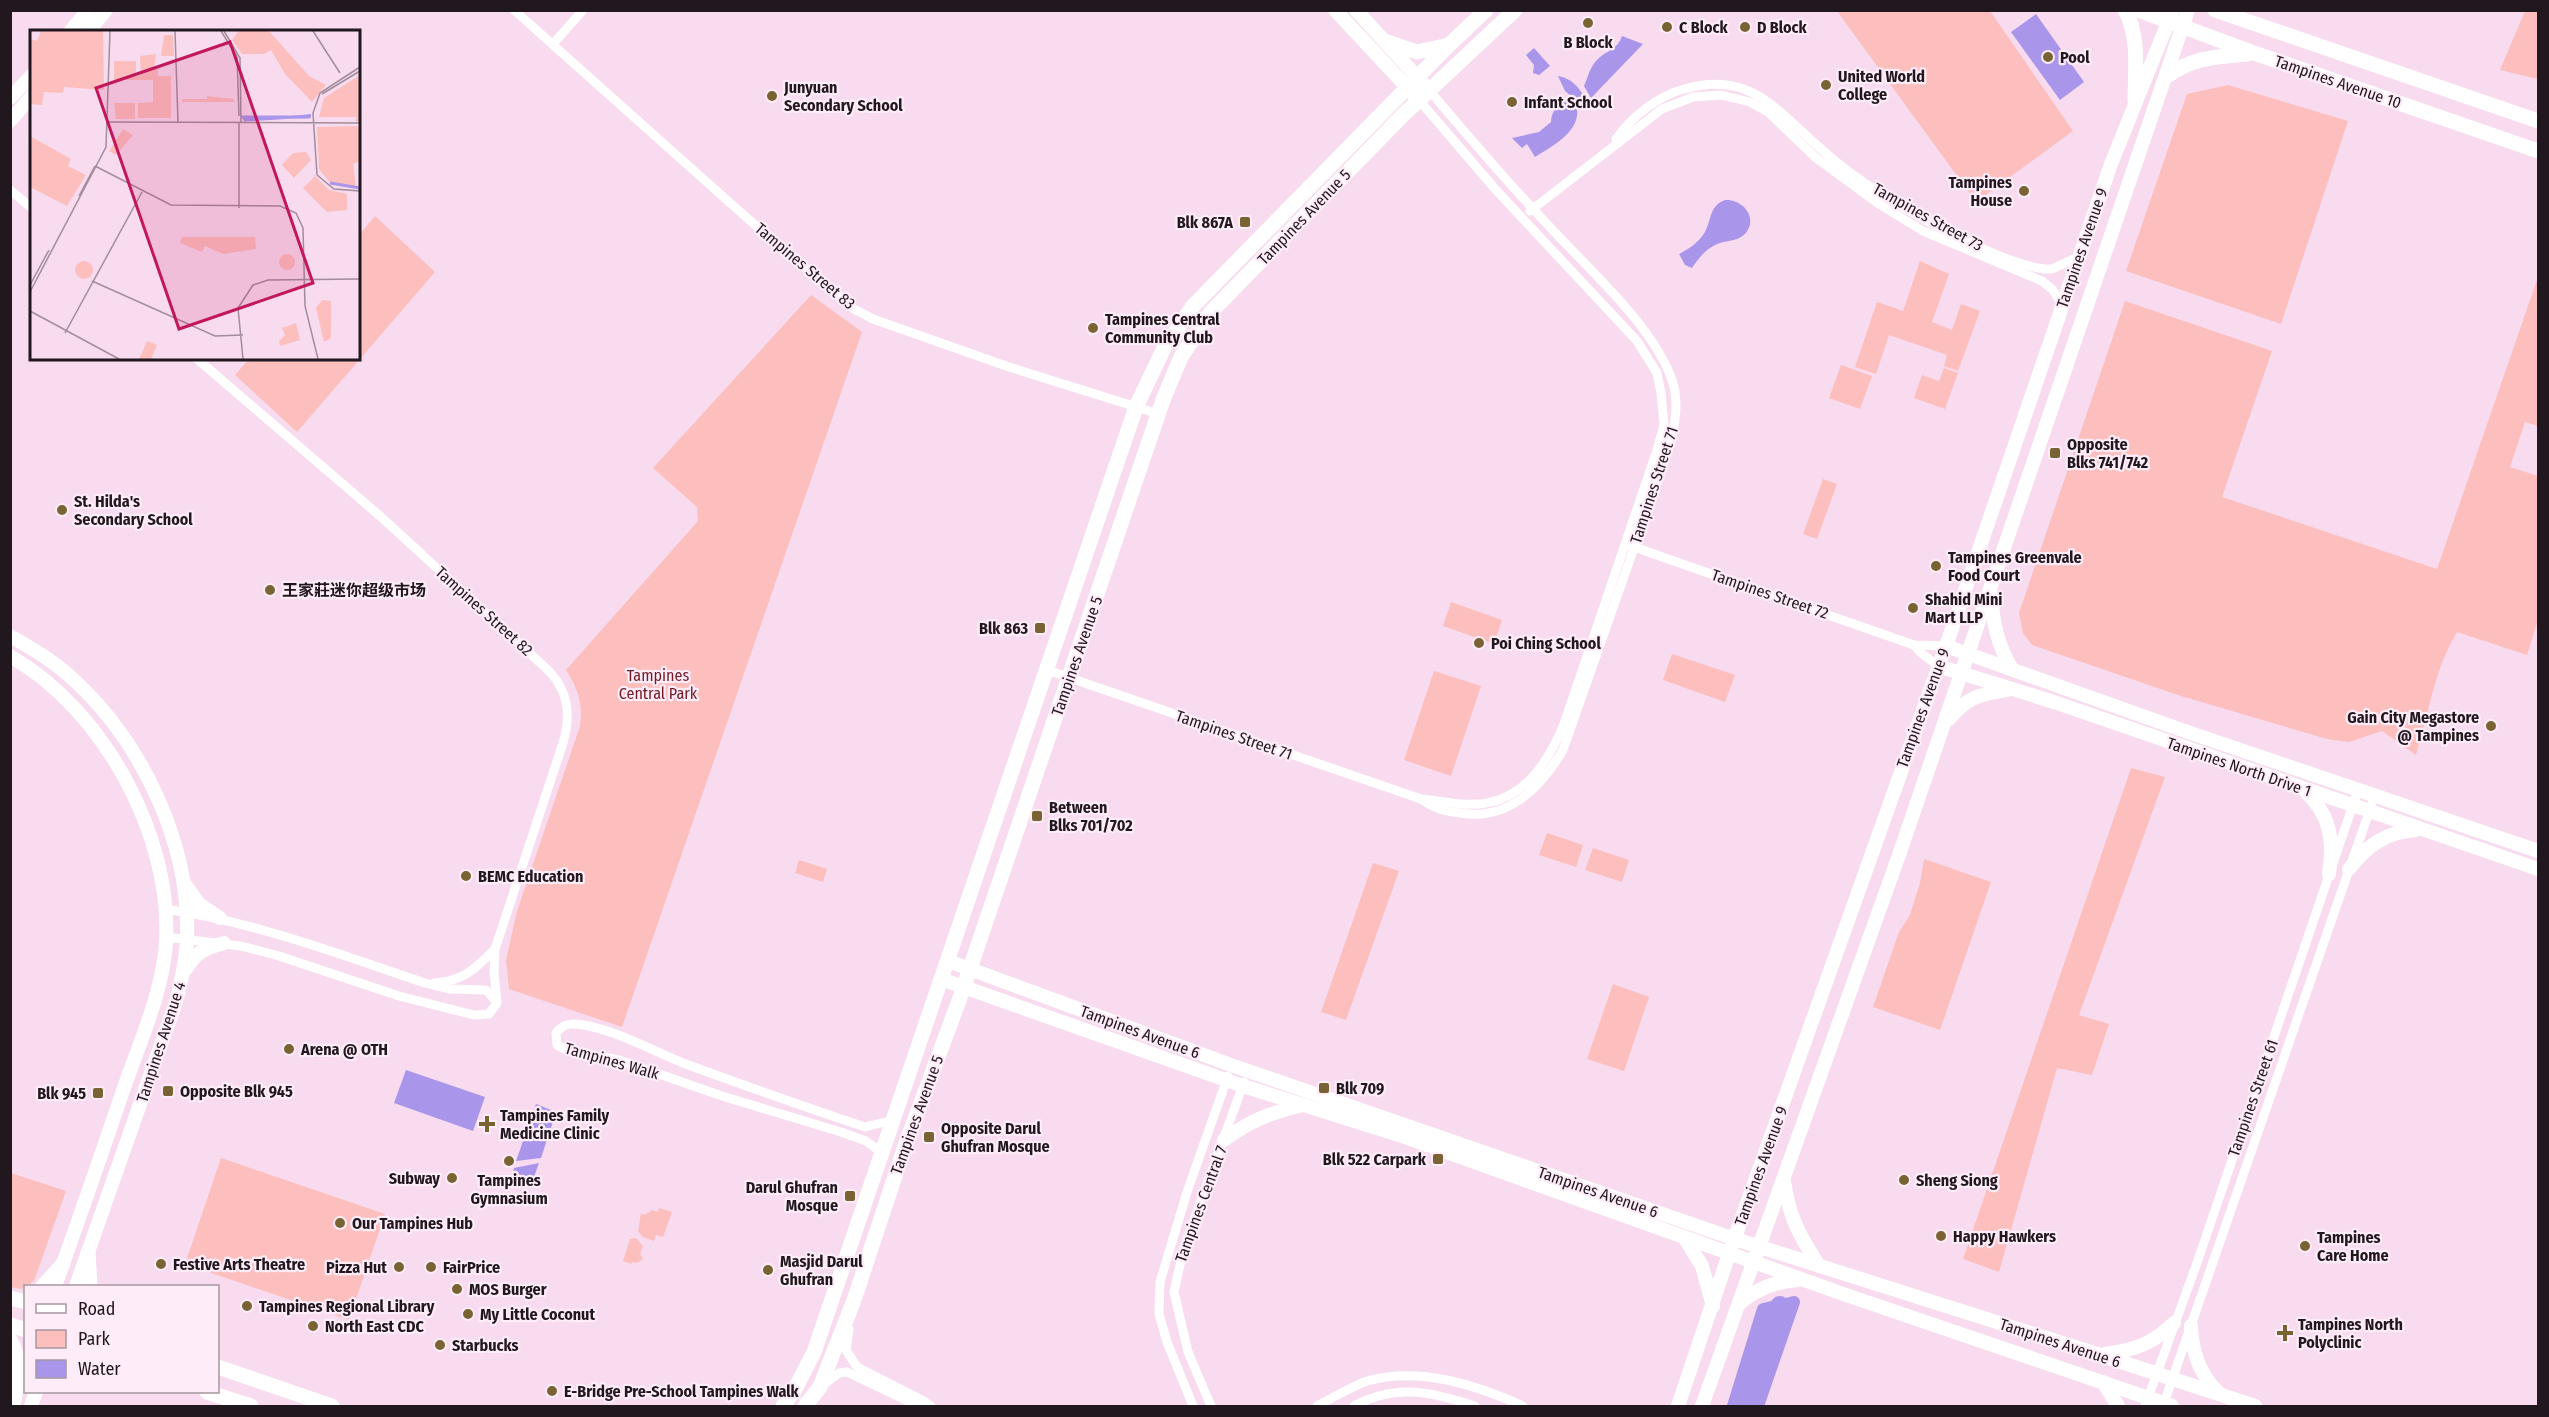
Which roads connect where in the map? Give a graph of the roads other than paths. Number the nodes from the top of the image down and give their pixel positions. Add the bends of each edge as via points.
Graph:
1 (88, 10) edge
2 (106, 10) edge
3 (514, 10) edge
4 (583, 10) edge
5 (1335, 10) edge
6 (1356, 10) edge
7 (1486, 10) edge
8 (1515, 10) edge
9 (2125, 10) edge
10 (2138, 10) edge
11 (2188, 10) edge
12 (2215, 10) edge
13 (2174, 20) edge
14 (72, 30) edge
15 (90, 30) edge
16 (1385, 41) junction
17 (553, 44) junction
18 (1449, 45) junction
19 (2254, 53) junction
20 (30, 77) edge
21 (2166, 77) junction
22 (1413, 83) junction
23 (1424, 95) junction
24 (10, 98) edge
25 (30, 98) edge
26 (2135, 101) junction
27 (10, 121) edge
28 (2538, 121) edge
29 (1612, 146) junction
30 (2538, 151) edge
31 (10, 190) edge
32 (30, 206) edge
33 (1533, 210) junction
34 (1522, 216) junction
35 (2078, 257) junction
36 (2062, 305) junction
37 (198, 360) edge
38 (1136, 407) junction
39 (1159, 414) junction
40 (1630, 546) junction
41 (1990, 586) junction
42 (10, 636) edge
43 (1914, 645) junction
44 (1946, 646) junction
45 (1968, 653) junction
46 (10, 656) edge
47 (1938, 666) junction
48 (2012, 669) junction
49 (1047, 670) junction
50 (1961, 674) junction
51 (1069, 678) junction
52 (2011, 689) junction
53 (1944, 725) junction
54 (2302, 789) junction
55 (2358, 790) junction
56 (2375, 795) junction
57 (2353, 806) junction
58 (2370, 812) junction
59 (2453, 822) junction
60 (2427, 831) junction
61 (2447, 838) junction
62 (2538, 851) edge
63 (2349, 869) junction
64 (2538, 869) edge
65 (2329, 874) junction
66 (181, 878) junction
67 (165, 909) junction
68 (186, 912) junction
69 (220, 918) junction
70 (166, 938) junction
71 (187, 940) junction
72 (224, 943) junction
73 (495, 949) junction
74 (948, 961) junction
75 (970, 969) junction
76 (183, 973) junction
77 (941, 979) junction
78 (425, 983) junction
79 (964, 987) junction
80 (497, 1003) junction
81 (1231, 1065) junction
82 (1248, 1071) junction
83 (1226, 1080) junction
84 (1243, 1086) junction
85 (1303, 1105) junction
86 (893, 1120) junction
87 (1224, 1140) junction
88 (905, 1146) junction
89 (882, 1153) junction
90 (1783, 1179) junction
91 (1684, 1237) junction
92 (1735, 1239) junction
93 (1759, 1247) junction
94 (88, 1252) junction
95 (1729, 1254) junction
96 (1755, 1262) junction
97 (63, 1264) junction
98 (1819, 1266) junction
99 (1804, 1280) junction
100 (45, 1285) edge
101 (56, 1285) edge
102 (77, 1285) edge
103 (90, 1285) edge
104 (854, 1300) junction
105 (1738, 1305) junction
106 (1713, 1308) junction
107 (2174, 1323) junction
108 (2190, 1326) junction
109 (10, 1340) edge
110 (2100, 1355) junction
111 (219, 1367) edge
112 (24, 1374) edge
113 (2156, 1374) junction
114 (2172, 1379) junction
115 (2103, 1382) junction
116 (820, 1387) junction
117 (210, 1393) edge
118 (1204, 1393) junction
119 (2222, 1395) junction
120 (2147, 1402) edge
121 (13, 1404) edge
122 (1192, 1404) edge
123 (1678, 1405) edge
124 (2166, 1406) edge
125 (251, 1407) edge
126 (332, 1407) edge
127 (783, 1407) edge
128 (805, 1407) edge
129 (918, 1407) edge
130 (931, 1407) edge
131 (1211, 1407) edge
132 (1218, 1407) edge
133 (1317, 1407) edge
134 (1353, 1407) edge
135 (1475, 1407) edge
136 (1523, 1407) edge
137 (1702, 1407) edge
138 (2118, 1407) edge
139 (2255, 1407) edge

1 - 14 main road
2 - 15 main road
3 - 17 street, Tampines Street 83
4 - 17 street
5 - 22 main road
6 - 16 main road
7 - 18 main road, Tampines Avenue 5
8 - 23 main road, Tampines Avenue 5
9 - 26 main road via 2134,39
10 - 13 main road, Tampines Avenue 10
11 - 13 main road, Tampines Avenue 9
12 - 28 main road, Tampines Avenue 10
13 - 19 main road, Tampines Avenue 10
13 - 21 main road, Tampines Avenue 9
13 - 26 main road, Tampines Avenue 9
16 - 18 main road via 1417,52
16 - 22 main road
17 - 38 street, Tampines Street 83 via 854,309 1009,367
18 - 22 main road, Tampines Avenue 5
19 - 21 main road via 2194,60
19 - 30 main road, Tampines Avenue 10
20 - 24 main road
21 - 41 main road, Tampines Avenue 9
22 - 23 main road
22 - 38 main road, Tampines Avenue 5 via 1193,306 1165,346
23 - 33 street, Tampines Street 71
23 - 34 street, Tampines Street 71 via 1496,190
23 - 39 main road, Tampines Avenue 5 via 1211,312 1180,357
25 - 27 main road
26 - 35 main road, Tampines Avenue 9
29 - 33 street, Tampines Street 73
29 - 35 street, Tampines Street 73 via 1637,116 1673,92 1706,84 1738,87 1773,104 1822,150 1883,196 1970,242 2044,269
29 - 36 street, Tampines Street 73 via 1678,102 1706,94 1750,102 1775,118 1815,157 1878,204 1923,231 2042,281
31 - 32 street
33 - 34 street, Tampines Street 73
33 - 40 street, Tampines Street 71 via 1644,329 1673,382 1673,433
34 - 40 street, Tampines Street 71 via 1637,341 1657,373 1664,426
35 - 36 main road, Tampines Avenue 9
36 - 44 main road, Tampines Avenue 9
37 - 73 street, Tampines Street 82 via 380,516 558,681 564,693 567,730
38 - 39 street, Tampines Street 83
38 - 49 main road, Tampines Avenue 5
39 - 51 main road, Tampines Avenue 5
40 - 43 street, Tampines Street 72
40 - 51 street, Tampines Street 71 via 1554,748 1527,782 1491,802 1421,799
41 - 45 main road, Tampines Avenue 9
41 - 48 main road via 1993,626
42 - 66 main road, Tampines Avenue 4 via 73,678 124,736 154,788
43 - 44 street, Tampines Street 72
43 - 47 street, Tampines Street 72
44 - 45 main road, Tampines North Drive 1
44 - 47 main road, Tampines Avenue 9
45 - 48 main road, Tampines North Drive 1
45 - 50 main road, Tampines Avenue 9
46 - 67 main road, Tampines Avenue 4 via 32,669 73,706 123,771 152,848
47 - 50 main road, Tampines North Drive 1
47 - 92 main road, Tampines Avenue 9
48 - 55 main road, Tampines North Drive 1
49 - 51 street, Tampines Street 71
49 - 74 main road, Tampines Avenue 5
50 - 52 main road, Tampines North Drive 1
50 - 53 main road, Tampines Avenue 9
51 - 75 main road, Tampines Avenue 5
52 - 53 main road via 1970,698
52 - 54 main road, Tampines North Drive 1
53 - 90 main road, Tampines Avenue 9
54 - 57 main road, Tampines North Drive 1
54 - 65 main road via 2317,802 2329,824
55 - 56 main road, Tampines North Drive 1
55 - 57 street, Tampines Street 61
56 - 58 street, Tampines Street 61
56 - 59 main road, Tampines North Drive 1
57 - 58 main road, Tampines North Drive 1
57 - 65 street, Tampines Street 61
58 - 60 main road, Tampines North Drive 1
58 - 63 street, Tampines Street 61
59 - 61 main road
59 - 62 main road, Tampines North Drive 1
60 - 61 main road, Tampines North Drive 1
60 - 63 main road via 2397,832 2383,837 2368,846
61 - 64 main road, Tampines North Drive 1
63 - 108 street, Tampines Street 61
65 - 107 street, Tampines Street 61
66 - 68 main road, Tampines Avenue 4
66 - 69 main road via 199,904
67 - 68 street, Tampines Street 82
67 - 70 main road, Tampines Avenue 4
68 - 69 street, Tampines Street 82
68 - 71 main road, Tampines Avenue 4
69 - 78 street, Tampines Street 82
70 - 71 street
70 - 97 main road, Tampines Avenue 4 via 152,1009
71 - 72 street
71 - 76 main road, Tampines Avenue 4
72 - 76 main road via 196,953
72 - 80 street via 474,1015 489,1014
73 - 78 street, Tampines Street 82 via 470,974
73 - 80 street, Tampines Street 82
74 - 75 main road, Tampines Avenue 6
74 - 77 main road, Tampines Avenue 5
75 - 79 main road, Tampines Avenue 5
75 - 81 main road, Tampines Avenue 6
76 - 94 main road, Tampines Avenue 4
77 - 79 main road, Tampines Avenue 6
77 - 86 main road, Tampines Avenue 5
78 - 80 street, Tampines Street 82 via 449,989 486,990
79 - 83 main road, Tampines Avenue 6
79 - 88 main road, Tampines Avenue 5
81 - 82 main road, Tampines Avenue 6
81 - 83 street, Tampines Central 7
82 - 84 street, Tampines Central 7
82 - 92 main road, Tampines Avenue 6
83 - 84 main road, Tampines Avenue 6
83 - 122 street, Tampines Central 7 via 1160,1282 1159,1314
84 - 85 main road, Tampines Avenue 6
84 - 87 street, Tampines Central 7
85 - 87 main road via 1246,1123
85 - 91 main road, Tampines Avenue 6
86 - 89 main road, Tampines Avenue 5
86 - 89 street, Tampines Walk via 866,1127 603,1031 570,1024 556,1033 557,1045 568,1051 619,1060 841,1132 866,1141
87 - 118 street, Tampines Central 7 via 1205,1183 1174,1292 1188,1352
88 - 89 main road
88 - 104 main road, Tampines Avenue 5
89 - 127 main road, Tampines Avenue 5 via 814,1352
90 - 93 main road, Tampines Avenue 9
90 - 98 main road via 1788,1209
91 - 95 main road, Tampines Avenue 6
91 - 106 main road via 1702,1266
92 - 93 main road, Tampines Avenue 6
92 - 95 main road, Tampines Avenue 9
93 - 96 main road, Tampines Avenue 9
93 - 98 main road, Tampines Avenue 6
94 - 102 main road, Tampines Avenue 4
94 - 103 main road
95 - 96 main road, Tampines Avenue 6
95 - 106 main road, Tampines Avenue 9
96 - 99 main road, Tampines Avenue 6
96 - 105 main road, Tampines Avenue 9
97 - 100 main road
97 - 101 main road, Tampines Avenue 4
98 - 110 main road, Tampines Avenue 6
99 - 105 main road via 1765,1287
99 - 115 main road, Tampines Avenue 6
104 - 116 main road, Tampines Avenue 5
104 - 130 street via 846,1350 857,1367
105 - 137 main road, Tampines Avenue 9
106 - 123 main road, Tampines Avenue 9
107 - 110 main road via 2149,1344
107 - 113 street, Tampines Street 61
108 - 114 street, Tampines Street 61
108 - 119 main road via 2202,1372
109 - 121 main road via 18,1369
110 - 113 main road, Tampines Avenue 6
111 - 126 main road
112 - 121 main road
113 - 114 main road, Tampines Avenue 6
113 - 120 street, Tampines Street 61
114 - 119 main road, Tampines Avenue 6
114 - 124 street, Tampines Street 61
115 - 120 main road, Tampines Avenue 6
115 - 138 main road
116 - 128 main road, Tampines Avenue 5
116 - 129 street via 839,1373 847,1372
117 - 125 main road
118 - 131 street, Tampines Central 7
118 - 132 street
119 - 139 main road, Tampines Avenue 6
120 - 124 main road, Tampines Avenue 6
133 - 136 street via 1365,1382 1393,1376 1425,1376 1487,1390
134 - 135 street via 1401,1391 1440,1395

